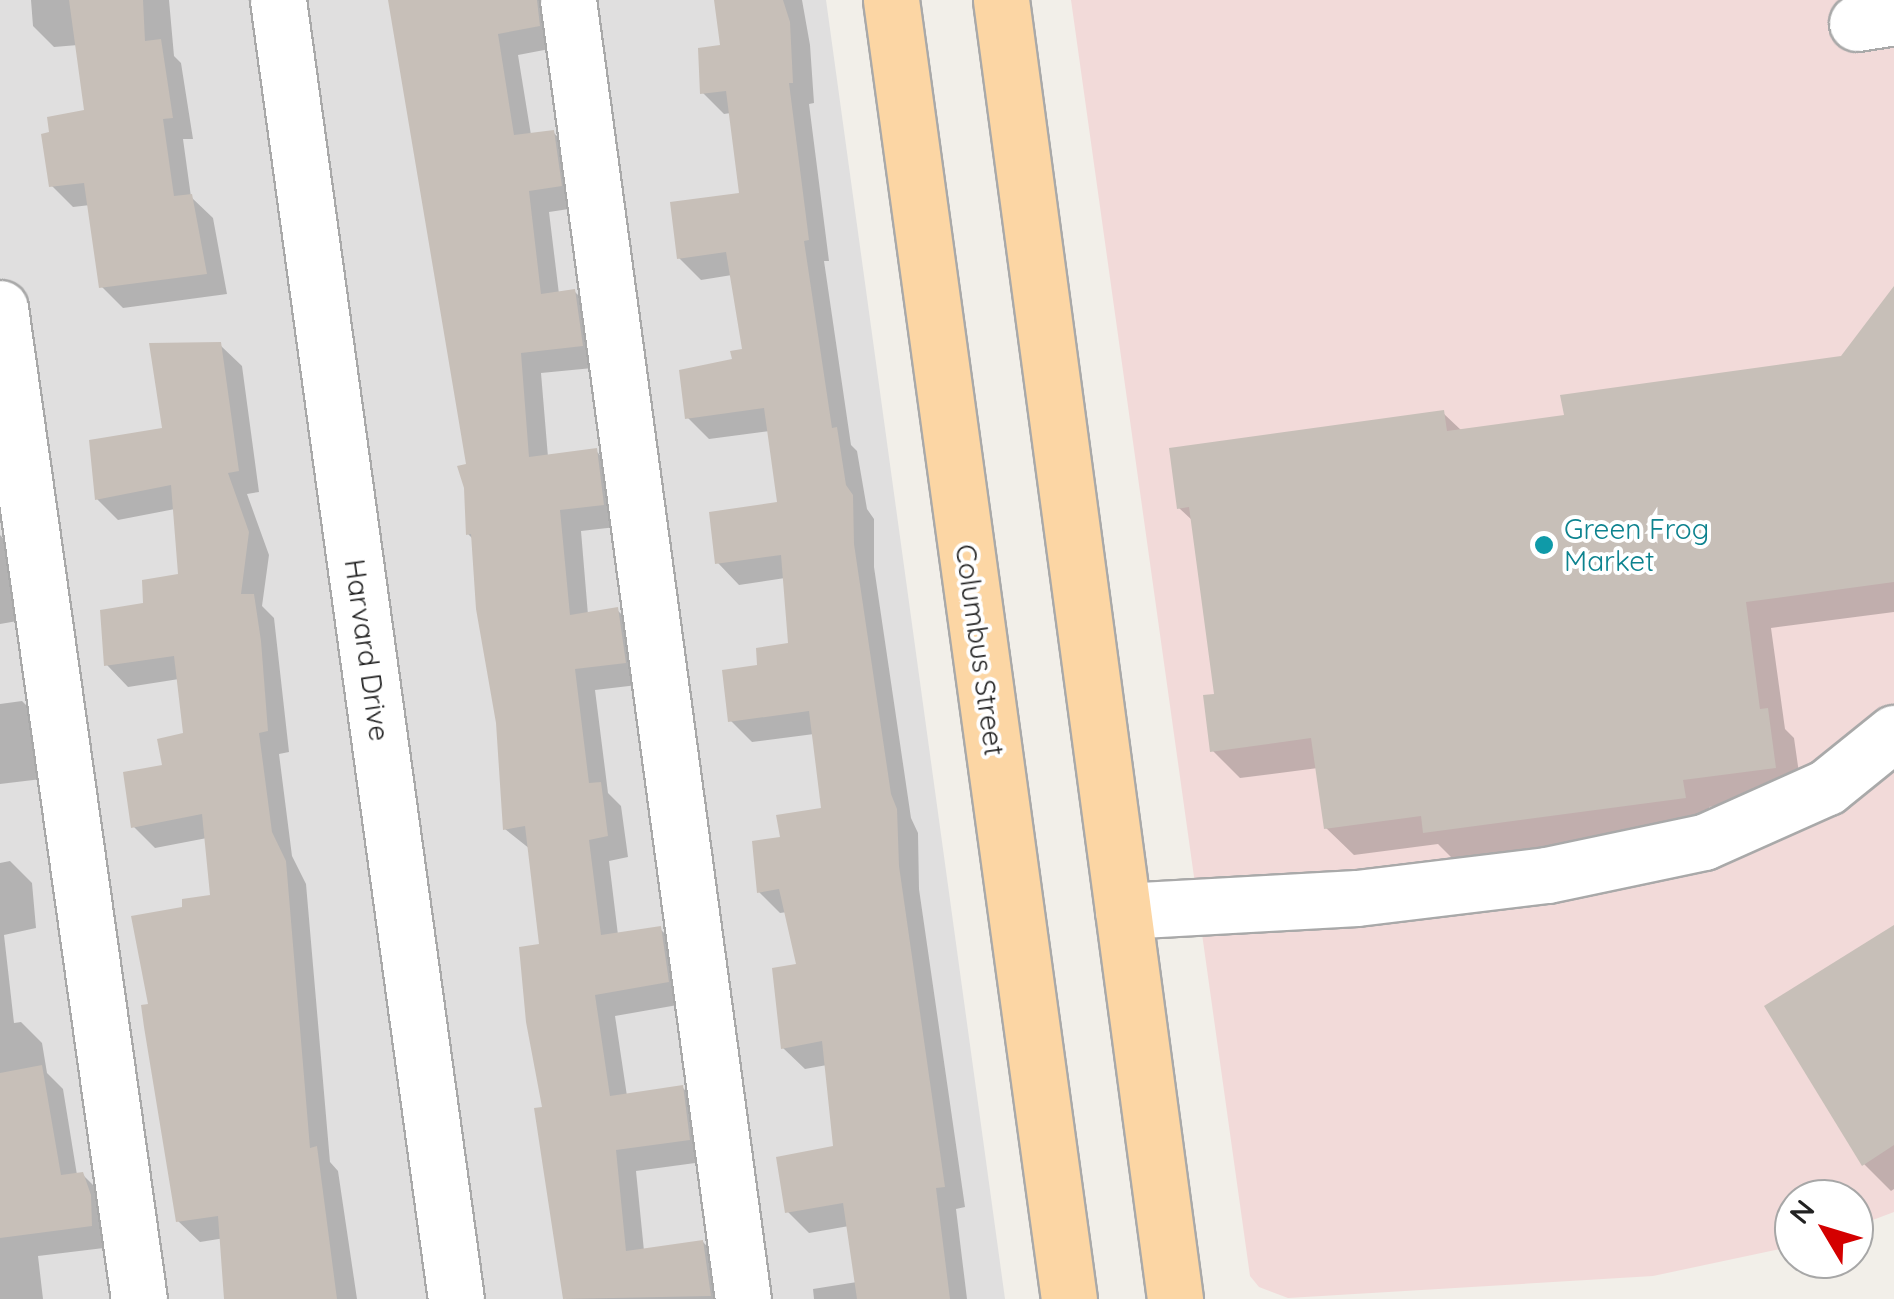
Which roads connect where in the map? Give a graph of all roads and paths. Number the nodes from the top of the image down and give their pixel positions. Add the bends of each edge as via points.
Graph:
1 (278, 0) edge
2 (568, 0) edge
3 (891, 0) edge
4 (1000, 0) edge
5 (0, 308) edge
6 (1894, 733) edge
7 (1123, 911) junction
8 (139, 1299) edge
9 (456, 1299) edge
10 (742, 1299) edge
11 (1069, 1299) edge
12 (1175, 1299) edge

1 - 9 street, Harvard Drive
2 - 10 street
3 - 11 main road, Columbus Street
4 - 7 main road
5 - 8 street
6 - 7 street via 1827,787 1704,842 1547,874 1357,898
7 - 12 main road

